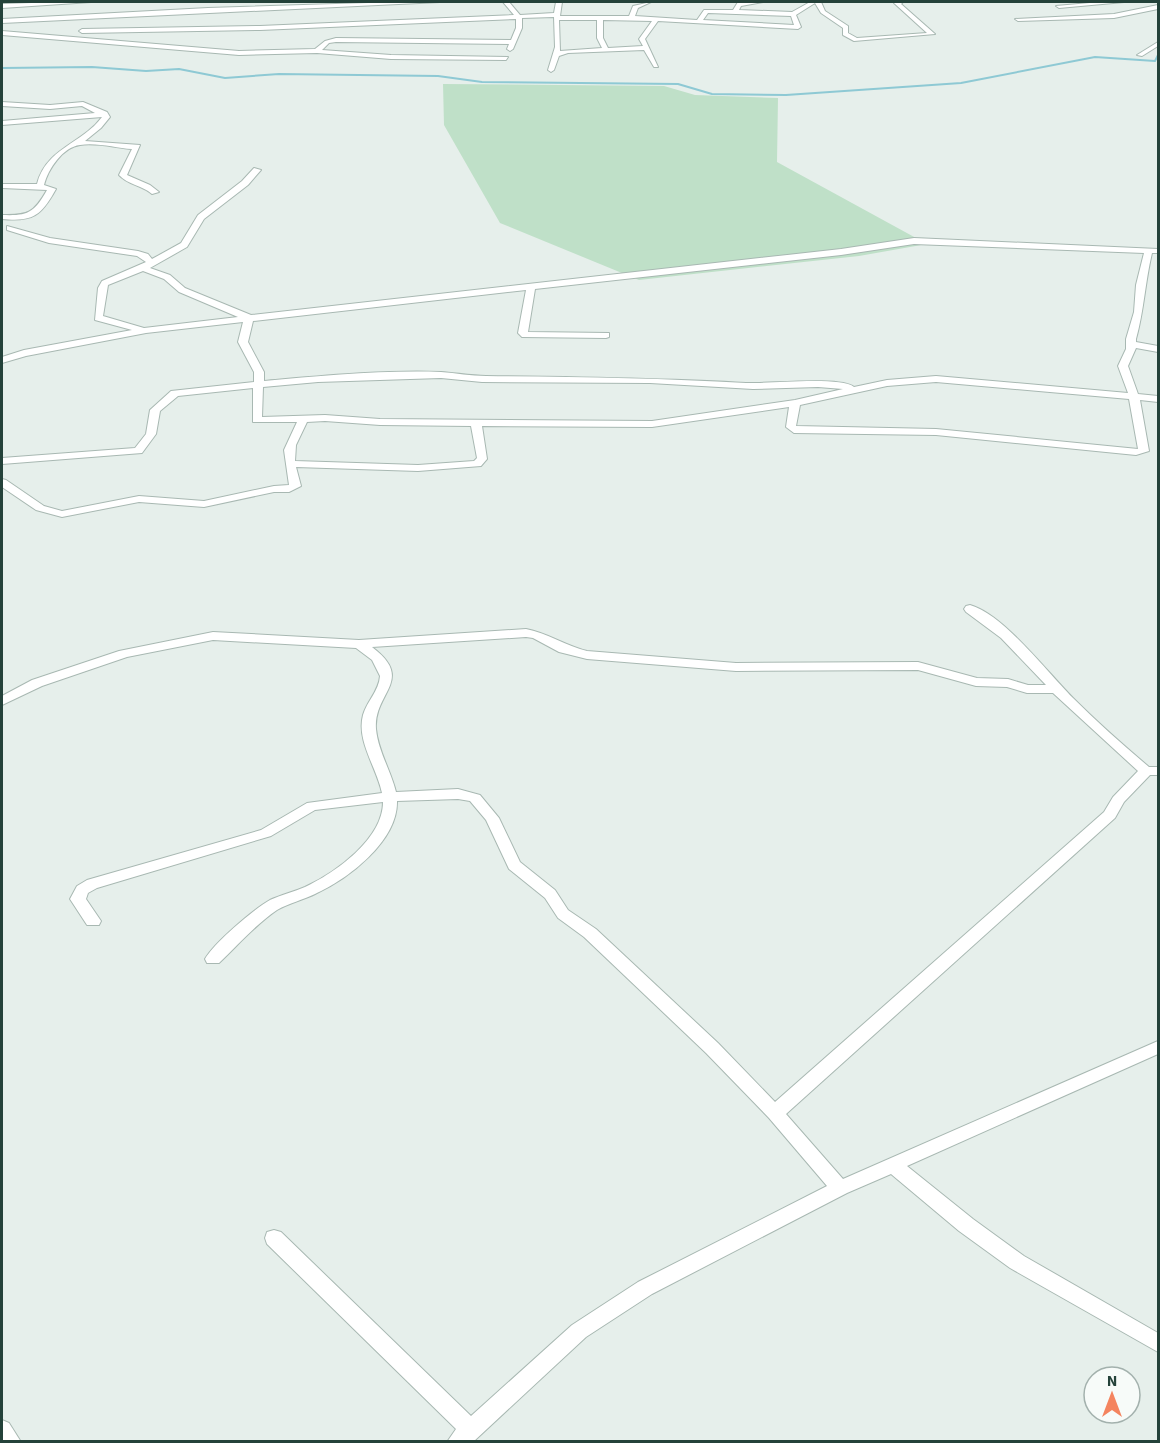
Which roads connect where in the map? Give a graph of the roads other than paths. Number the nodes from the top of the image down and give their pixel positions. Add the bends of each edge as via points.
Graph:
1 (88, 2) edge
2 (167, 2) edge
3 (437, 2) edge
4 (506, 2) edge
5 (559, 2) edge
6 (648, 2) edge
7 (760, 2) edge
8 (813, 2) edge
9 (818, 2) edge
10 (900, 2) edge
11 (1121, 2) edge
12 (1154, 2) edge
13 (1158, 3) edge
14 (323, 4) edge
15 (2, 6) edge
16 (342, 6) junction
17 (1059, 6) dead end
18 (1158, 7) edge
19 (736, 12) junction
20 (793, 14) junction
21 (520, 16) junction
22 (556, 16) junction
23 (600, 18) junction
24 (632, 18) junction
25 (656, 19) junction
26 (1018, 20) dead end
27 (2, 21) edge
28 (170, 21) junction
29 (698, 23) junction
30 (341, 25) junction
31 (160, 30) junction
32 (2, 33) edge
33 (64, 38) junction
34 (336, 40) junction
35 (513, 42) junction
36 (132, 44) junction
37 (1158, 44) edge
38 (645, 48) junction
39 (606, 49) junction
40 (316, 51) junction
41 (555, 55) junction
42 (1140, 55) dead end
43 (656, 66) dead end
44 (551, 70) dead end
45 (2, 104) edge
46 (104, 114) junction
47 (2, 123) edge
48 (75, 142) junction
49 (257, 170) dead end
50 (2, 186) edge
51 (40, 186) junction
52 (155, 192) dead end
53 (2, 217) edge
54 (19, 219) junction
55 (10, 228) junction
56 (2, 234) edge
57 (1154, 251) edge
58 (147, 266) junction
59 (531, 288) junction
60 (249, 318) junction
61 (146, 330) junction
62 (606, 335) dead end
63 (1131, 344) junction
64 (1158, 349) edge
65 (2, 360) edge
66 (257, 387) junction
67 (860, 388) junction
68 (1134, 397) junction
69 (1158, 399) edge
70 (795, 403) junction
71 (304, 418) junction
72 (476, 423) junction
73 (2, 461) edge
74 (291, 464) junction
75 (2, 485) edge
76 (970, 609) dead end
77 (359, 644) junction
78 (1057, 689) junction
79 (2, 701) edge
80 (1152, 771) edge
81 (390, 797) junction
82 (93, 921) dead end
83 (213, 959) dead end
84 (1158, 1047) edge
85 (775, 1113) junction
86 (892, 1165) junction
87 (840, 1188) junction
88 (274, 1238) dead end
89 (1158, 1343) edge
90 (2, 1430) edge
91 (463, 1435) edge
92 (11, 1442) edge

1 - 15 street
2 - 28 street
3 - 16 street
4 - 21 street
5 - 22 street
6 - 24 street via 635,7
7 - 19 street via 738,4
8 - 20 street
9 - 10 street via 820,10 846,27 845,34 856,40 932,34 897,3
11 - 17 street
12 - 13 street
14 - 16 street
14 - 28 street
16 - 30 street
18 - 26 street via 1114,15
19 - 20 street
19 - 29 street via 706,11
20 - 29 street via 798,27
21 - 22 street
21 - 30 street
21 - 35 street
22 - 23 street
22 - 41 street
23 - 24 street
23 - 39 street via 600,38
24 - 25 street
25 - 29 street
25 - 38 street via 642,37
27 - 28 street
28 - 30 street
28 - 31 street
30 - 34 street
31 - 33 street via 77,32
31 - 36 street
32 - 33 street
33 - 36 street
34 - 35 street
34 - 40 street
35 - 40 street via 507,62
36 - 40 street via 239,52
37 - 42 street
38 - 39 street
38 - 43 street
39 - 41 street
41 - 44 street
45 - 46 street via 83,104
46 - 47 street
46 - 48 street via 99,127
48 - 51 street via 49,163
48 - 52 street via 137,147 123,175
49 - 58 street via 201,217 188,241
50 - 51 street
51 - 54 street via 52,189 41,208 34,215
53 - 54 street
54 - 55 street
55 - 56 street
55 - 58 street via 49,240 146,256
57 - 59 street via 914,241
57 - 63 street via 1140,285 1139,312
58 - 60 street via 182,290
58 - 61 street via 105,283 98,318
59 - 60 street
59 - 62 street via 525,335
60 - 61 street
60 - 66 street via 243,342 259,372
61 - 65 street
63 - 64 street
63 - 68 street via 1123,370
66 - 67 street via 318,379 441,375
66 - 71 street via 256,419
66 - 73 street via 175,393 155,410 151,434 138,451
67 - 68 street via 936,379
67 - 70 street
68 - 69 street
68 - 70 street via 1144,451 1136,453 959,433 794,430 790,427
70 - 72 street via 652,423
71 - 72 street
71 - 74 street via 288,445
72 - 74 street via 482,459 477,464 418,468
74 - 75 street via 293,488 204,504 140,499 62,514 40,508
76 - 78 street via 1000,628
77 - 78 street via 526,633 564,650 587,655 736,667 918,666 976,682
77 - 79 street via 213,636 124,654 37,683
77 - 81 street via 376,654 387,675 369,719 374,753
78 - 80 street
80 - 85 street via 1118,800 1110,815
81 - 82 street via 306,808 251,838 92,884 82,890 78,899
81 - 83 street via 387,822 365,853 327,884 264,911
81 - 85 street via 458,794 475,798 492,818 514,865 550,894 563,914 590,933
84 - 86 street
85 - 87 street
86 - 87 street
86 - 89 street via 1017,1262
87 - 91 street via 609,1310 579,1331
88 - 91 street
90 - 92 street

